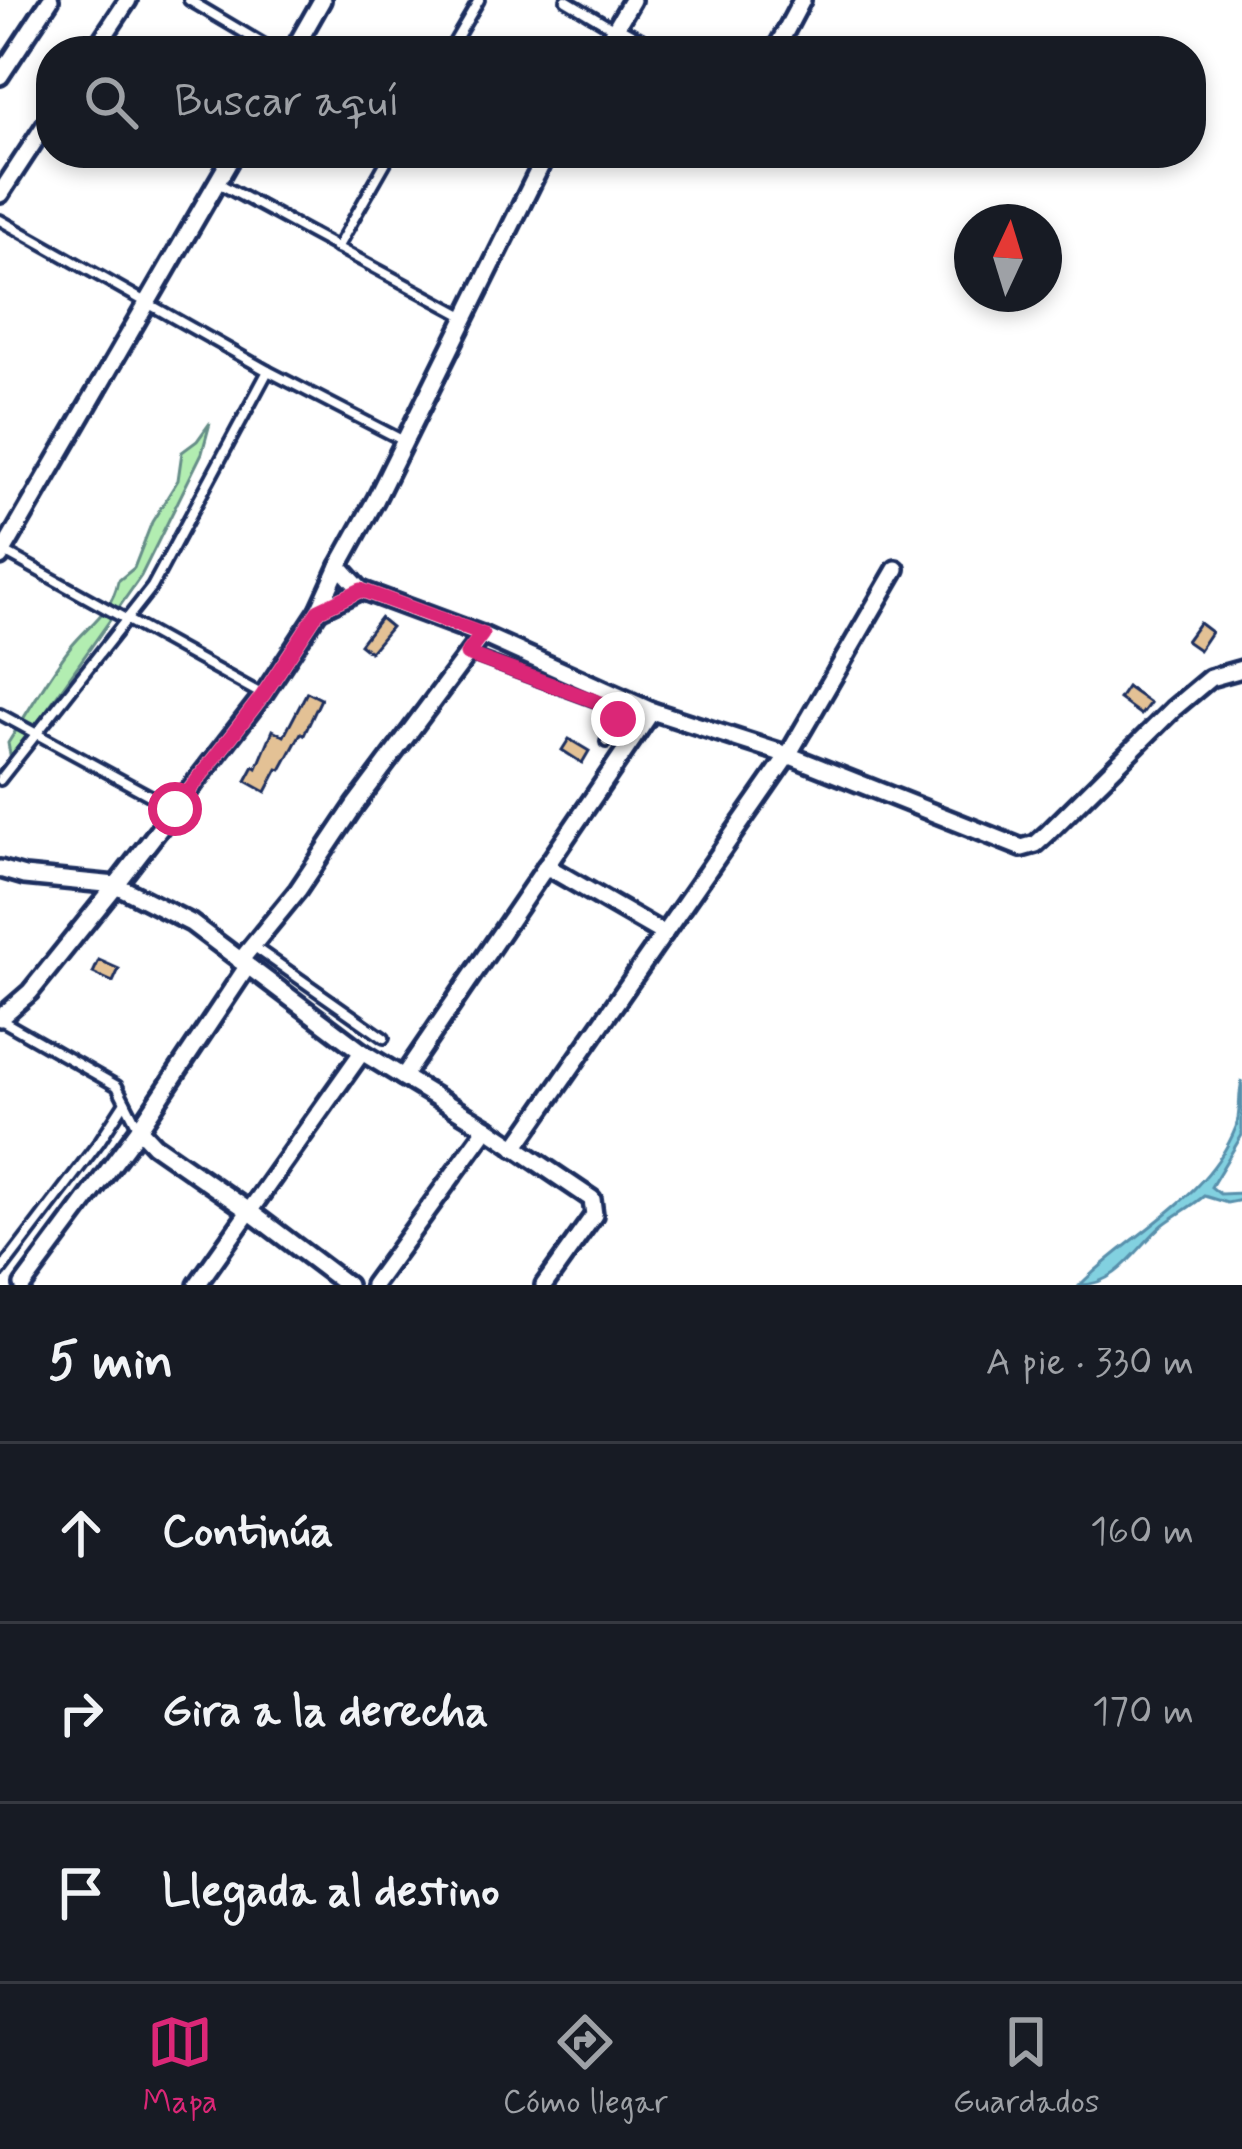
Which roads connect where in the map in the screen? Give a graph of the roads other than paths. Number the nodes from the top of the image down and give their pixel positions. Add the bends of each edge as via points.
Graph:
1 (50, 0) edge
2 (128, 0) edge
3 (189, 0) edge
4 (322, 0) edge
5 (478, 0) edge
6 (566, 0) edge
7 (632, 0) edge
8 (802, 0) edge
9 (614, 29) junction
10 (104, 36) edge
11 (250, 36) edge
12 (302, 36) edge
13 (458, 36) edge
14 (610, 36) edge
15 (627, 36) edge
16 (783, 36) edge
17 (0, 76) edge
18 (36, 139) edge
19 (225, 168) edge
20 (382, 168) edge
21 (539, 168) edge
22 (217, 182) junction
23 (0, 194) edge
24 (0, 220) edge
25 (337, 248) junction
26 (148, 303) junction
27 (465, 316) junction
28 (268, 370) junction
29 (404, 441) junction
30 (1, 552) edge
31 (338, 566) junction
32 (896, 568) dead end
33 (361, 590) junction
34 (319, 610) junction
35 (127, 619) junction
36 (482, 634) junction
37 (467, 654) junction
38 (1242, 670) edge
39 (263, 695) junction
40 (652, 710) junction
41 (0, 714) edge
42 (36, 734) junction
43 (606, 742) dead end
44 (788, 755) junction
45 (0, 781) edge
46 (175, 809) junction
47 (546, 866) junction
48 (0, 869) edge
49 (116, 885) junction
50 (664, 934) junction
51 (252, 945) junction
52 (244, 964) junction
53 (0, 1019) edge
54 (384, 1038) dead end
55 (362, 1052) junction
56 (403, 1077) junction
57 (125, 1102) junction
58 (487, 1128) junction
59 (139, 1129) junction
60 (515, 1148) junction
61 (249, 1211) junction
62 (0, 1272) edge
63 (23, 1285) edge
64 (196, 1285) edge
65 (347, 1285) edge
66 (374, 1285) edge
67 (544, 1285) edge

1 - 17 street
2 - 10 street
3 - 11 lane
4 - 12 street
5 - 13 lane
6 - 9 lane
7 - 9 street
8 - 16 street
9 - 14 street
9 - 15 street
18 - 23 street
19 - 22 street
20 - 25 lane
21 - 27 street
22 - 25 lane
22 - 26 street
24 - 26 lane
25 - 27 lane
26 - 28 lane
26 - 30 street
27 - 29 street
28 - 29 lane
28 - 35 lane
29 - 31 street
30 - 35 lane
31 - 33 street
31 - 34 street
32 - 44 street
33 - 34 street
33 - 36 street
34 - 39 street
35 - 39 lane
35 - 42 lane
36 - 37 street
36 - 40 street
37 - 43 lane via 609,706 618,728
37 - 51 street
38 - 44 street via 1210,678 1036,844 1022,848
39 - 46 street
40 - 44 street
40 - 47 street
41 - 42 lane
42 - 45 lane
42 - 46 lane
44 - 50 street
46 - 49 street
47 - 50 street
47 - 56 street
48 - 49 street
49 - 52 street via 191,923
49 - 53 street
50 - 60 street
51 - 52 street
51 - 54 lane
52 - 55 street
52 - 59 street
53 - 57 lane via 117,1086
55 - 56 street
55 - 61 street
56 - 58 street
57 - 59 lane
57 - 62 lane
58 - 60 street
58 - 66 street
59 - 61 street
59 - 63 street
60 - 67 street via 595,1207
61 - 64 street
61 - 65 street

